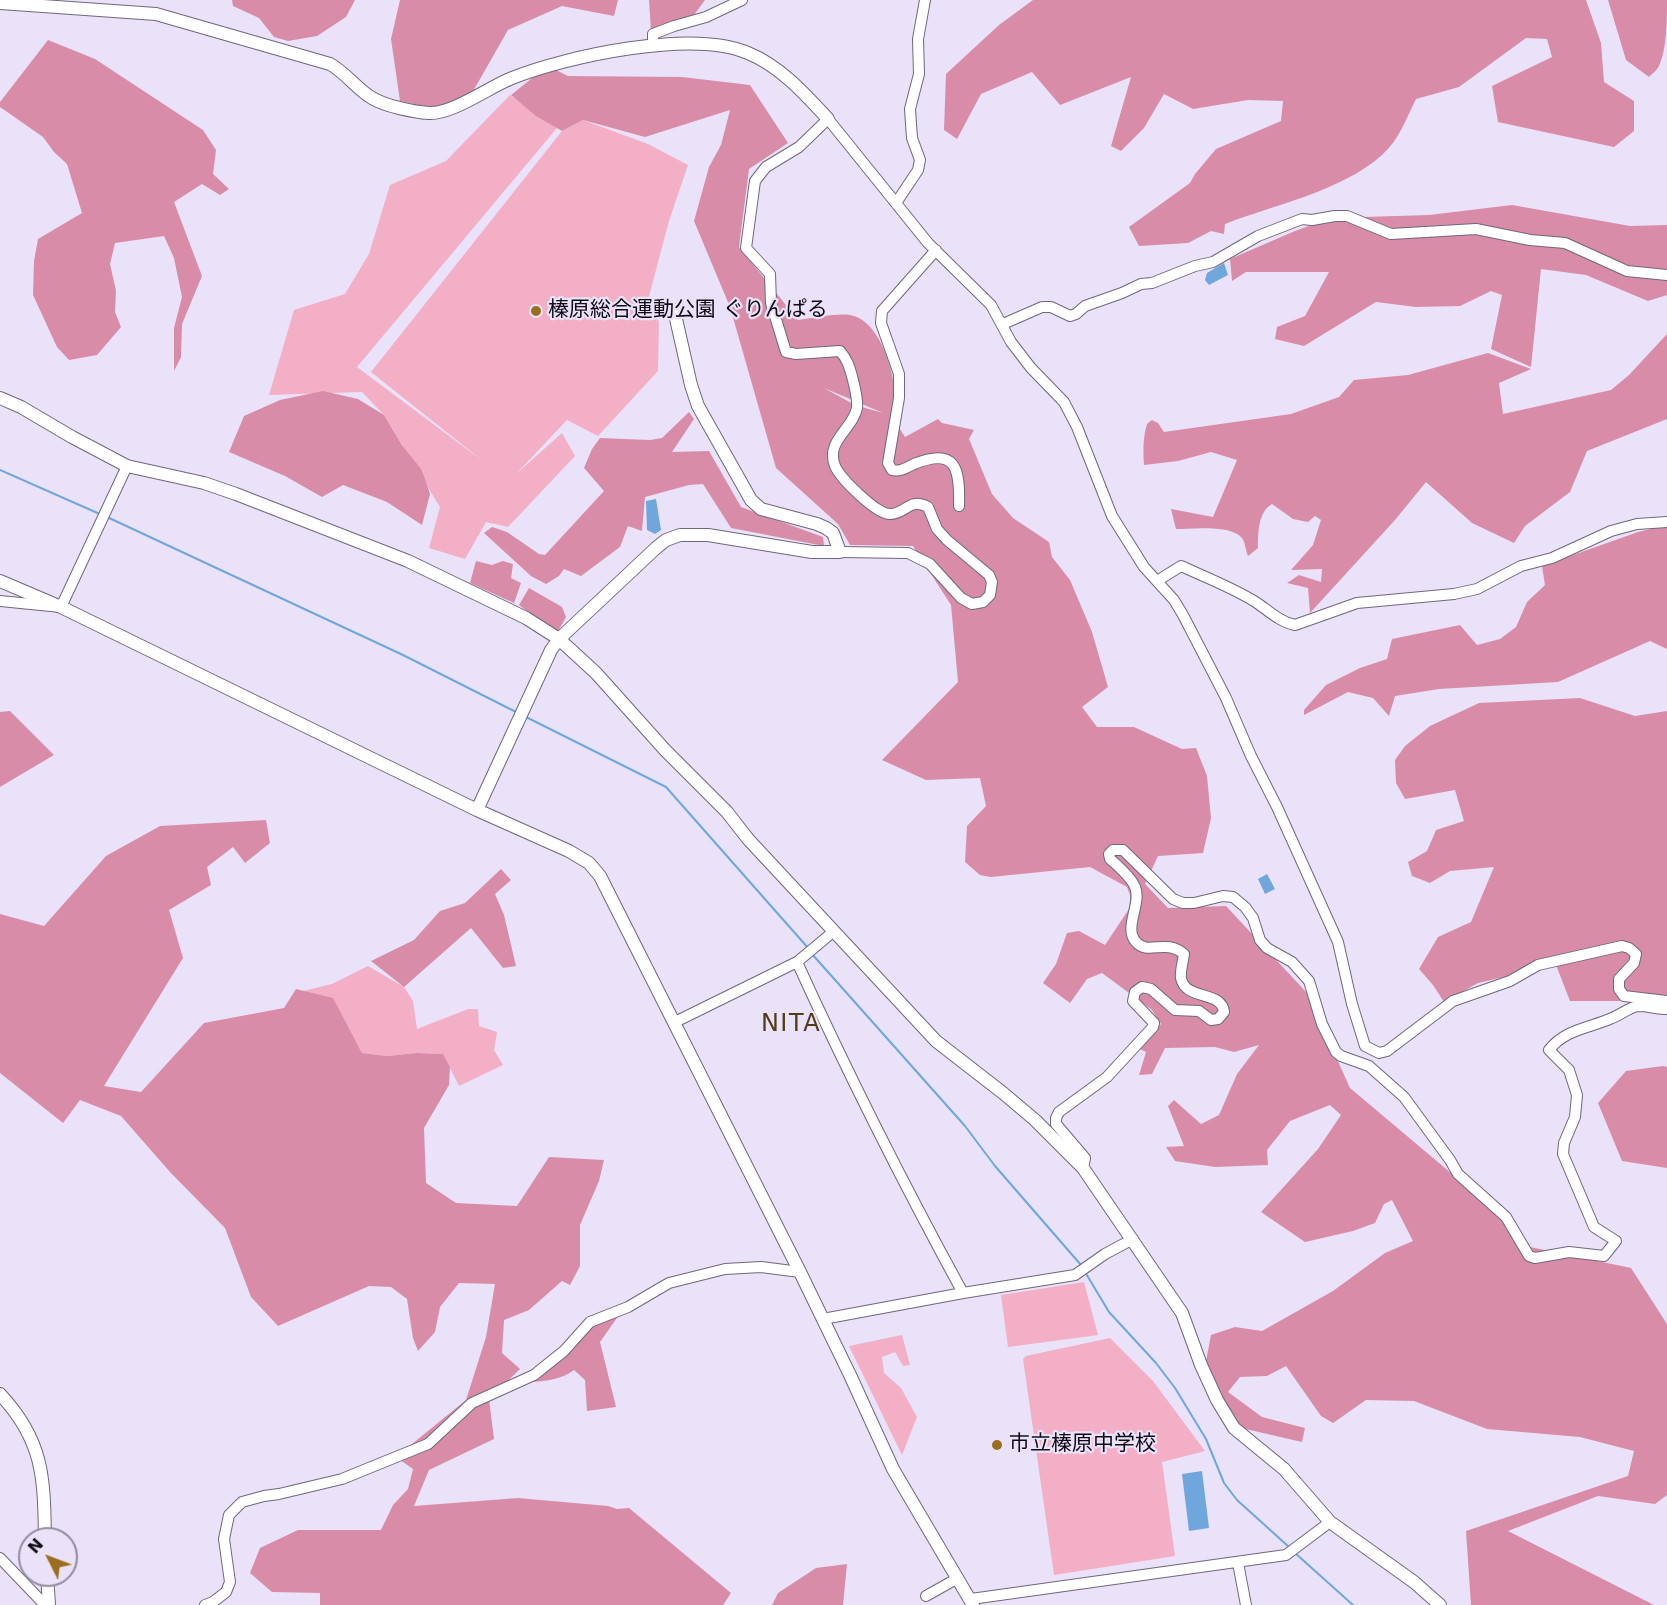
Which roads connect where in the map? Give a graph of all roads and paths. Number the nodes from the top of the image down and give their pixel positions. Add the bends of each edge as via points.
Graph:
1 (742, 0) edge
2 (925, 0) edge
3 (0, 3) edge
4 (653, 46) junction
5 (828, 119) junction
6 (896, 203) junction
7 (936, 250) junction
8 (1667, 275) edge
9 (674, 310) dead end
10 (1003, 324) junction
11 (0, 398) edge
12 (127, 466) junction
13 (959, 506) dead end
14 (1667, 522) edge
15 (840, 552) junction
16 (0, 581) edge
17 (1157, 581) junction
18 (0, 601) edge
19 (61, 607) junction
20 (559, 639) junction
21 (477, 810) junction
22 (833, 932) junction
23 (797, 962) junction
24 (1667, 1001) edge
25 (1667, 1009) edge
26 (675, 1022) junction
27 (1379, 1053) junction
28 (1378, 1072) junction
29 (1083, 1168) junction
30 (1133, 1239) junction
31 (800, 1272) junction
32 (963, 1293) junction
33 (823, 1319) junction
34 (0, 1394) edge
35 (1330, 1522) junction
36 (45, 1527) edge
37 (0, 1558) edge
38 (1238, 1563) junction
39 (958, 1578) junction
40 (47, 1587) edge
41 (926, 1596) dead end
42 (972, 1602) edge
43 (47, 1605) edge
44 (204, 1605) edge
45 (1246, 1605) edge
46 (1440, 1605) edge

1 - 4 street via 706,17 652,34
2 - 6 street via 918,39 919,74 910,109 912,138 920,160 918,171
3 - 4 street via 156,14 330,64 373,98 428,113 451,109 495,85 556,62
4 - 5 street via 693,42 745,51 795,85
5 - 6 street
5 - 15 street via 799,147 766,167 755,181 746,248 770,274 771,303 786,352 840,351 847,359 857,408 836,441 836,467 879,511 891,514 919,503 928,507 937,529 989,575 990,595 983,602 972,604 961,598 930,564 908,553
6 - 7 street
7 - 10 street via 991,304
7 - 13 street via 881,315 899,374 888,463 898,471 928,458 949,460 960,484
8 - 10 street via 1627,272 1565,243 1476,229 1391,234 1347,216 1335,216 1302,219 1258,236 1213,262 1142,284 1085,306 1070,316 1051,306 1042,307
9 - 15 street via 698,406 751,500 761,509 826,528 833,533
10 - 17 street via 1024,360 1064,402 1112,516
11 - 12 street
12 - 19 street
12 - 20 street via 204,483 408,561 526,618
14 - 17 street via 1611,531 1552,558 1521,566 1477,589 1357,603 1295,625 1181,566
15 - 20 street via 812,552 708,534 680,535 656,548
16 - 19 street
17 - 27 street via 1183,615 1226,698 1338,942 1365,1046
18 - 19 street
19 - 21 street
20 - 21 street
20 - 22 street via 727,812
21 - 26 street via 589,863 600,876
22 - 23 street
22 - 29 street via 936,1041 1011,1099
23 - 26 street
23 - 32 street via 920,1215
24 - 27 street via 1624,996 1619,979 1634,963 1636,954 1622,946 1538,964 1510,981 1454,1001
25 - 28 street via 1637,1006 1611,1019 1578,1028 1549,1050 1569,1070 1577,1095 1575,1117 1563,1154 1594,1227 1616,1241 1604,1256 1569,1252 1529,1256 1506,1217 1458,1174 1404,1097
26 - 31 street
27 - 28 street
28 - 29 street via 1336,1052 1322,1024 1309,981 1292,962 1260,940 1245,907 1233,897 1194,903 1173,899 1123,850 1113,850 1110,859 1135,886 1137,900 1131,933 1134,940 1150,949 1167,946 1184,954 1183,984 1190,991 1220,1001 1224,1012 1211,1020 1199,1011 1175,1010 1151,989 1142,987 1135,992 1133,1001 1154,1023 1153,1027 1107,1077 1056,1118 1056,1124 1085,1158
29 - 30 street
30 - 32 street via 1075,1275
30 - 35 street via 1182,1313 1201,1365 1234,1428 1284,1469
31 - 33 street
31 - 44 street via 761,1267 725,1269 669,1283 590,1322 564,1351 534,1375 472,1403 428,1444 342,1479 243,1503 229,1515 224,1539 230,1582 226,1592
32 - 33 street
33 - 39 street via 893,1469
34 - 36 street via 30,1434 40,1462
35 - 38 street via 1293,1550
35 - 46 street
37 - 43 street
38 - 42 street
38 - 45 street
39 - 41 street
39 - 42 street
40 - 43 street

